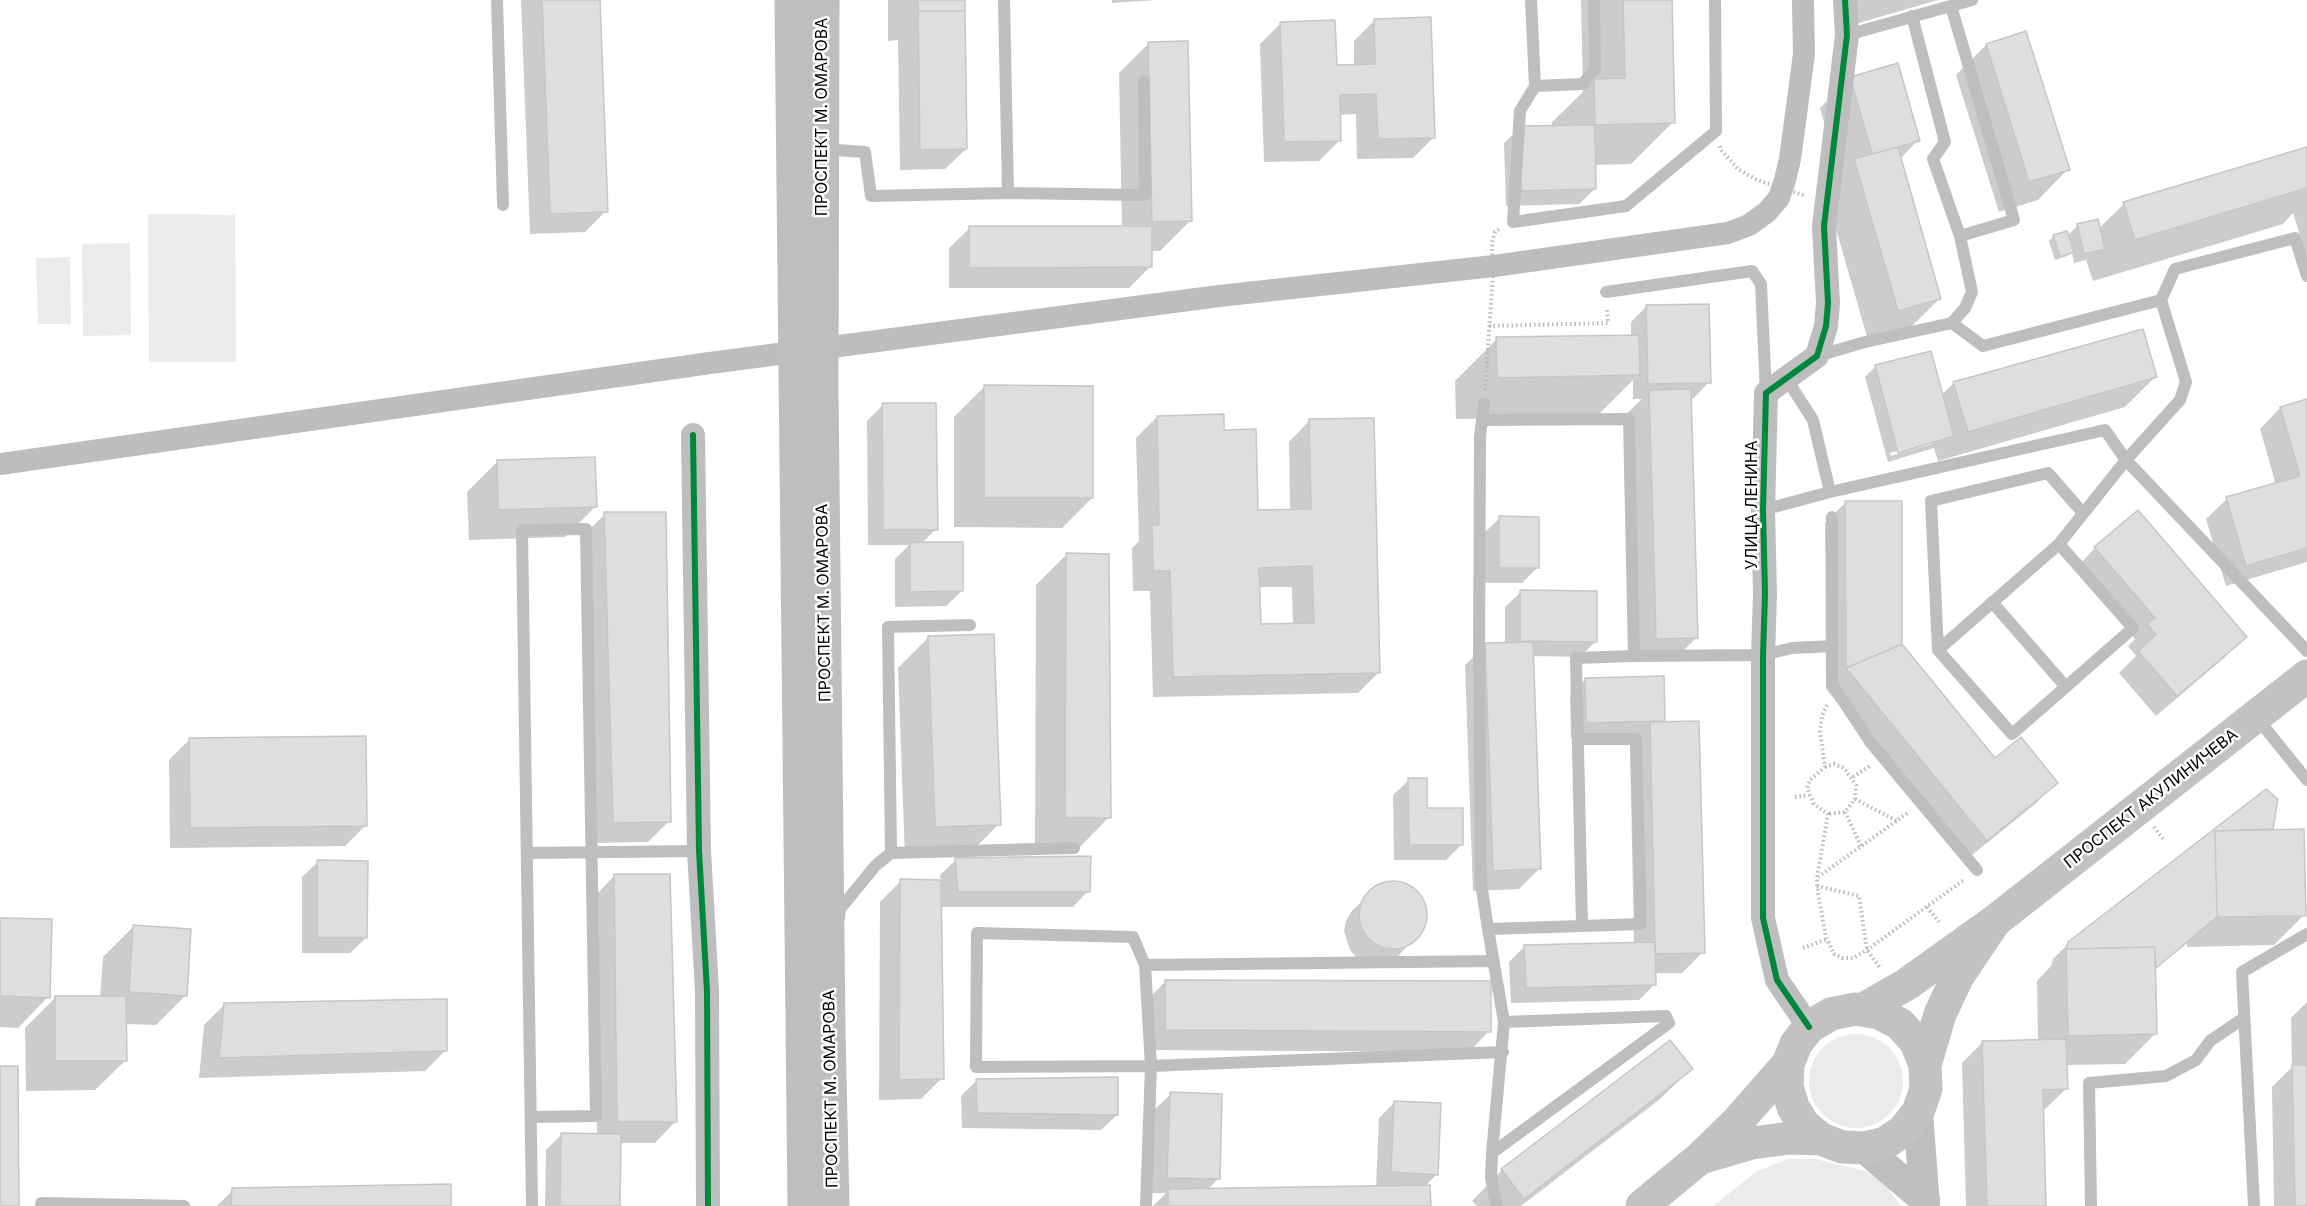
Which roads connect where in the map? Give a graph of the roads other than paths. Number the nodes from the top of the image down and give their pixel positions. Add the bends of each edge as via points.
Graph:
1 (497, 0) edge
2 (791, 0) edge
3 (823, 0) edge
4 (1004, 0) edge
5 (1532, 0) edge
6 (1594, 0) edge
7 (1714, 0) edge
8 (1845, 0) edge
9 (1972, 0) edge
10 (1951, 6) junction
11 (1912, 16) junction
12 (1847, 35) junction
13 (1144, 82) dead end
14 (1535, 86) junction
15 (822, 149) junction
16 (1008, 193) junction
17 (503, 206) dead end
18 (1960, 236) junction
19 (2307, 276) edge
20 (1606, 292) road end
21 (2161, 300) junction
22 (1952, 323) junction
23 (809, 332) junction
24 (1817, 357) junction
25 (1786, 378) junction
26 (808, 392) junction
27 (1766, 393) junction
28 (1484, 404) road end
29 (1482, 420) junction
30 (693, 435) dead end
31 (2126, 460) junction
32 (1830, 492) junction
33 (1763, 510) junction
34 (2083, 513) junction
35 (1832, 517) dead end
36 (2059, 544) junction
37 (1992, 602) junction
38 (970, 625) dead end
39 (1833, 646) junction
40 (1938, 650) junction
41 (2307, 651) edge
42 (1763, 655) junction
43 (1634, 656) junction
44 (2307, 676) edge
45 (2066, 687) junction
46 (2256, 716) junction
47 (1578, 739) junction
48 (2307, 780) edge
49 (1074, 848) dead end
50 (699, 851) junction
51 (527, 853) junction
52 (891, 853) junction
53 (591, 854) junction
54 (1977, 870) road end
55 (1995, 921) junction
56 (1582, 926) junction
57 (1488, 929) junction
58 (2307, 934) edge
59 (1494, 962) junction
60 (1145, 965) junction
61 (1862, 1010) junction
62 (2244, 1018) junction
63 (1504, 1022) junction
64 (1809, 1027) junction
65 (829, 1030) junction
66 (1503, 1052) junction
67 (1788, 1064) junction
68 (1925, 1065) junction
69 (1151, 1066) junction
70 (1918, 1112) junction
71 (531, 1117) junction
72 (1821, 1139) junction
73 (1864, 1148) junction
74 (1492, 1153) junction
75 (1700, 1158) junction
76 (41, 1203) dead end
77 (1925, 1203) edge
78 (184, 1206) edge
79 (532, 1206) edge
80 (708, 1206) edge
81 (804, 1206) edge
82 (833, 1206) edge
83 (1146, 1206) edge
84 (1497, 1206) edge
85 (1642, 1206) edge
86 (2091, 1206) edge
87 (2254, 1206) edge

1 - 17 lane
2 - 23 main road, ПРОСПЕКТ М. ОМАРОВА
3 - 15 main road, ПРОСПЕКТ М. ОМАРОВА
4 - 16 lane
5 - 14 lane
6 - 14 lane via 1595,69 1583,84
7 - 14 lane via 1716,131 1626,206 1513,222 1520,111
8 - 12 street
9 - 10 lane
10 - 11 lane
10 - 18 lane via 2014,220
11 - 12 lane
11 - 18 lane via 1945,142 1933,159
12 - 24 street via 1824,226 1826,326
13 - 16 lane via 1145,195
15 - 16 lane via 865,152 871,196
15 - 23 main road, ПРОСПЕКТ М. ОМАРОВА
18 - 22 lane via 1972,292
19 - 21 lane via 2295,238 2175,269
20 - 27 lane via 1752,271 1761,284
21 - 22 lane via 1983,346
21 - 31 lane via 2186,382 2180,400
22 - 24 lane via 1864,342
23 - 26 main road, ПРОСПЕКТ М. ОМАРОВА
24 - 25 street
25 - 27 street
25 - 32 lane via 1813,420
26 - 65 main road, ПРОСПЕКТ М. ОМАРОВА
26 - 81 main road, ПРОСПЕКТ М. ОМАРОВА
27 - 33 street, УЛИЦА ЛЕНИНА
28 - 29 lane
29 - 43 lane via 1629,419
29 - 57 lane via 1480,804 1481,883
30 - 50 street
31 - 32 lane via 2105,430
31 - 34 lane
31 - 41 lane
32 - 33 lane
33 - 42 street, УЛИЦА ЛЕНИНА
34 - 36 lane
34 - 40 lane via 2048,473 1931,501
35 - 39 lane
36 - 37 lane
36 - 45 lane via 2133,628
37 - 40 lane
37 - 45 lane
38 - 52 lane via 888,627
39 - 42 lane via 1792,648
39 - 54 lane via 1832,684 1871,743
40 - 45 lane via 2012,734
42 - 43 lane
42 - 64 street, УЛИЦА ЛЕНИНА via 1763,918 1777,980
43 - 47 lane via 1576,658
44 - 46 main road, ПРОСПЕКТ АКУЛИНИЧЕВА
46 - 48 lane
46 - 55 main road, ПРОСПЕКТ АКУЛИНИЧЕВА
47 - 56 lane
47 - 56 lane via 1636,739 1641,924
49 - 52 lane
50 - 53 lane
50 - 80 street via 707,991
51 - 53 lane
51 - 53 lane via 522,530 586,529
51 - 71 lane
52 - 65 lane via 876,865 840,909
53 - 71 lane via 596,1116
55 - 61 main road, ПРОСПЕКТ АКУЛИНИЧЕВА via 1907,984
55 - 68 main road via 1958,976 1944,1005
56 - 57 lane
57 - 59 lane
58 - 62 lane via 2242,972
59 - 60 lane
59 - 63 lane
60 - 69 lane
60 - 69 lane via 1133,937 977,933 976,1067
61 - 64 main road via 1831,1014
61 - 68 main road via 1879,1013 1900,1024 1916,1042
62 - 86 lane via 2210,1041 2196,1060 2166,1076 2089,1083
62 - 87 lane
63 - 66 lane
63 - 74 lane via 1666,1016 1670,1023
64 - 67 main road
65 - 82 main road, ПРОСПЕКТ М. ОМАРОВА
66 - 69 lane
66 - 74 lane
67 - 72 main road via 1787,1086 1793,1107 1804,1125
67 - 75 main road
68 - 70 main road via 1926,1089
69 - 83 lane
70 - 73 main road via 1903,1131 1885,1143
70 - 77 street
71 - 79 lane
72 - 73 main road via 1842,1147
72 - 75 main road via 1752,1143
73 - 77 street
74 - 84 lane via 1491,1178
75 - 85 main road
76 - 78 lane

